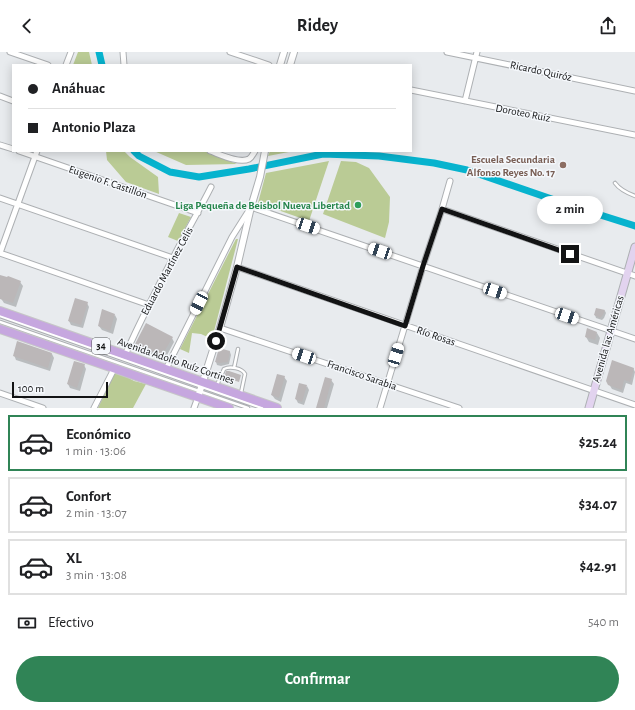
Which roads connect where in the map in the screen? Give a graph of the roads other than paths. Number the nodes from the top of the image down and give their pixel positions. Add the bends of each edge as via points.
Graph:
1 (10, 52) edge
2 (70, 52) edge
3 (123, 52) edge
4 (230, 52) edge
5 (284, 52) edge
6 (294, 52) edge
7 (447, 52) edge
8 (477, 52) edge
9 (476, 58) junction
10 (45, 64) edge
11 (66, 64) edge
12 (124, 64) edge
13 (266, 64) edge
14 (281, 64) edge
15 (289, 64) edge
16 (412, 90) edge
17 (635, 91) edge
18 (0, 96) edge
19 (12, 101) edge
20 (465, 101) junction
21 (635, 135) edge
22 (0, 145) edge
23 (12, 149) edge
24 (25, 152) edge
25 (213, 152) edge
26 (254, 152) edge
27 (265, 152) edge
28 (36, 154) edge
29 (450, 181) dead end
30 (615, 183) dead end
31 (210, 187) dead end
32 (635, 196) edge
33 (0, 198) edge
34 (17, 204) junction
35 (251, 207) junction
36 (442, 209) junction
37 (198, 213) junction
38 (635, 247) edge
39 (0, 253) edge
40 (173, 258) junction
41 (423, 266) junction
42 (237, 267) junction
43 (631, 275) edge
44 (149, 305) junction
45 (0, 311) edge
46 (0, 316) edge
47 (0, 322) edge
48 (405, 326) junction
49 (220, 328) junction
50 (0, 329) edge
51 (610, 330) junction
52 (635, 339) edge
53 (238, 349) dead end
54 (125, 355) junction
55 (234, 368) junction
56 (114, 369) junction
57 (166, 369) junction
58 (388, 384) junction
59 (216, 387) junction
60 (200, 390) junction
61 (593, 391) junction
62 (0, 393) edge
63 (241, 396) junction
64 (635, 405) edge
65 (225, 407) edge
66 (43, 408) edge
67 (94, 408) edge
68 (195, 408) edge
69 (248, 408) edge
70 (262, 408) edge
71 (277, 408) edge
72 (380, 408) edge
73 (459, 408) edge
74 (589, 408) edge

1 - 10 street
2 - 11 street
3 - 12 street
4 - 13 street
5 - 14 street
6 - 15 street
7 - 9 street, Ricardo Quiróz
8 - 9 street
9 - 17 street, Ricardo Quiróz
9 - 20 street
16 - 20 street, Doroteo Ruíz
18 - 19 street
20 - 21 street, Doroteo Ruíz
22 - 23 street
24 - 28 street, Eugenio F. Castillón
25 - 26 street via 238,160 249,159
27 - 35 street
28 - 34 street
28 - 37 street, Eugenio F. Castillón
29 - 36 street
30 - 32 lane via 620,189
31 - 37 street, Eduardo Martínez Celis
33 - 34 street
34 - 39 street
34 - 40 street
35 - 41 street
35 - 42 street
35 - 57 street via 232,237
36 - 41 street
36 - 43 street
37 - 40 street, Eduardo Martínez Celis
38 - 43 main road, Avenida las Américas
39 - 44 street
40 - 44 street, Eduardo Martínez Celis
41 - 48 street
41 - 51 street
42 - 48 street, Río Rosas
42 - 49 street
43 - 51 main road, Avenida las Américas
44 - 54 street, Eduardo Martínez Celis
45 - 54 main road, Avenida Adolfo Ruíz Cortines / 34
46 - 60 lane
47 - 60 lane
48 - 58 street
48 - 61 street, Río Rosas
49 - 58 street, Francisco Sarabia
49 - 60 street
50 - 56 main road, Avenida Adolfo Ruíz Cortines / 34
51 - 52 street
51 - 61 main road, Avenida las Américas
53 - 55 lane
54 - 57 main road, Avenida Adolfo Ruíz Cortines / 34
55 - 59 lane via 224,369
55 - 63 lane via 245,374
56 - 60 main road, Avenida Adolfo Ruíz Cortines / 34
56 - 67 street
57 - 60 main road, Avenida Adolfo Ruíz Cortines / 34
58 - 72 street
58 - 73 street, Francisco Sarabia
59 - 60 main road, Avenida Adolfo Ruíz Cortines / 34
59 - 63 main road, Avenida Adolfo Ruíz Cortines / 34
60 - 65 main road, Avenida Adolfo Ruíz Cortines / 34
60 - 68 street
60 - 69 lane
60 - 70 lane
61 - 64 street, Río Rosas
61 - 74 main road, Avenida las Américas
62 - 66 street
63 - 71 main road, Avenida Adolfo Ruíz Cortines / 34

